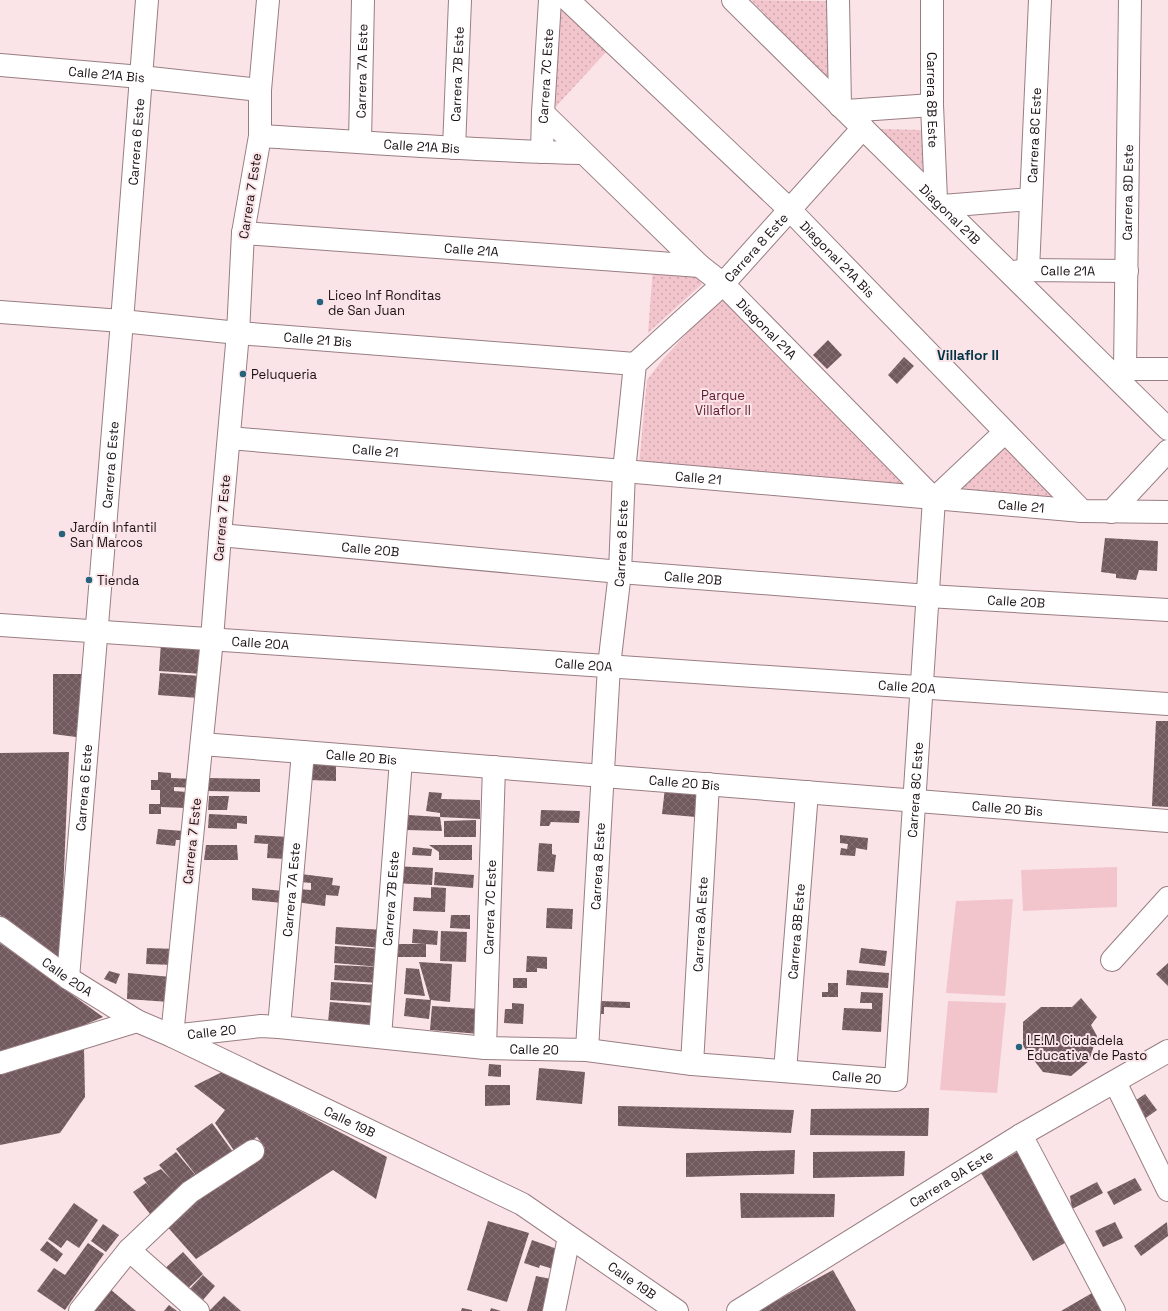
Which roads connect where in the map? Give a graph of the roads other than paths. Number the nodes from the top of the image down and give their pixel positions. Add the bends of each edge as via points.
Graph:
1 (147, 0) edge
2 (268, 0) edge
3 (363, 0) edge
4 (460, 0) edge
5 (550, 0) edge
6 (568, 0) edge
7 (733, 0) edge
8 (838, 0) edge
9 (932, 0) edge
10 (1040, 0) edge
11 (1130, 0) edge
12 (0, 65) edge
13 (141, 77) junction
14 (260, 90) junction
15 (932, 105) junction
16 (843, 108) junction
17 (543, 113) junction
18 (863, 128) junction
19 (260, 136) junction
20 (360, 141) junction
21 (454, 148) junction
22 (542, 152) junction
23 (583, 152) junction
24 (1031, 199) junction
25 (939, 203) junction
26 (790, 210) junction
27 (243, 233) junction
28 (700, 266) junction
29 (1019, 271) junction
30 (1127, 271) junction
31 (723, 284) junction
32 (0, 312) edge
33 (122, 322) junction
34 (238, 333) junction
35 (635, 364) junction
36 (1168, 369) edge
37 (1124, 376) junction
38 (1168, 429) edge
39 (1005, 432) junction
40 (229, 438) junction
41 (1168, 451) edge
42 (624, 471) junction
43 (934, 499) junction
44 (1082, 511) junction
45 (1111, 512) junction
46 (1168, 512) edge
47 (220, 535) junction
48 (620, 572) junction
49 (928, 596) junction
50 (1168, 610) edge
51 (0, 625) edge
52 (96, 632) junction
53 (212, 639) junction
54 (609, 666) junction
55 (922, 688) junction
56 (1168, 704) edge
57 (202, 744) junction
58 (303, 752) junction
59 (402, 760) junction
60 (494, 767) junction
61 (603, 776) junction
62 (708, 784) junction
63 (807, 792) junction
64 (914, 800) junction
65 (1168, 821) edge
66 (1168, 898) edge
67 (0, 928) edge
68 (1112, 960) dead end
69 (68, 978) junction
70 (137, 1021) junction
71 (279, 1027) junction
72 (172, 1036) junction
73 (380, 1037) junction
74 (485, 1048) junction
75 (587, 1050) junction
76 (1168, 1051) edge
77 (0, 1063) edge
78 (692, 1064) junction
79 (785, 1071) junction
80 (896, 1080) joint
81 (1115, 1082) junction
82 (1021, 1135) junction
83 (253, 1151) dead end
84 (1168, 1190) edge
85 (569, 1237) junction
86 (129, 1250) junction
87 (80, 1311) edge
88 (198, 1311) edge
89 (554, 1311) edge
90 (677, 1311) edge
91 (738, 1311) edge
92 (1114, 1311) edge

1 - 13 street, Carrera 6 Este
2 - 14 street, Carrera 7 Este
3 - 20 street, Carrera 7A Este
4 - 21 street, Carrera 7B Este
5 - 17 street, Carrera 7C Este
6 - 26 street, Diagonal 21A Bis
7 - 16 street, Diagonal 21B
8 - 16 street
9 - 15 street, Carrera 8B Este
10 - 24 street, Carrera 8C Este
11 - 30 street, Carrera 8D Este
12 - 13 street, Calle 21A Bis
13 - 14 street, Calle 21A Bis
13 - 33 street, Carrera 6 Este
14 - 19 street, Carrera 7 Este
15 - 16 street
15 - 25 street, Carrera 8B Este
16 - 18 street, Diagonal 21B
17 - 22 street, Carrera 7C Este
17 - 23 street, Diagonal 21A
18 - 25 street, Diagonal 21B
18 - 26 street, Carrera 8 Este
19 - 20 street, Calle 21A Bis
19 - 27 street, Carrera 7 Este
20 - 21 street, Calle 21A Bis
21 - 22 street, Calle 21A Bis
22 - 23 street, Calle 21A Bis
23 - 28 street, Diagonal 21A
24 - 25 street
24 - 29 street, Carrera 8C Este
25 - 29 street, Diagonal 21B
26 - 31 street, Carrera 8 Este
26 - 39 street, Diagonal 21A Bis
27 - 28 street, Calle 21A
27 - 34 street, Carrera 7 Este
28 - 31 street, Diagonal 21A
29 - 30 street, Calle 21A
29 - 37 street, Diagonal 21B
30 - 37 street, Carrera 8D Este
31 - 35 street, Carrera 8 Este
31 - 43 street, Diagonal 21A
32 - 33 street, Calle 21 Bis
33 - 34 street, Calle 21 Bis
33 - 52 street, Carrera 6 Este
34 - 35 street, Calle 21 Bis
34 - 40 street, Carrera 7 Este
35 - 42 street, Carrera 8 Este
36 - 37 street
37 - 38 street, Diagonal 21B
39 - 43 street
39 - 44 street, Diagonal 21A Bis
40 - 42 street, Calle 21
40 - 47 street, Carrera 7 Este
41 - 45 street
42 - 43 street, Calle 21
42 - 48 street, Carrera 8 Este
43 - 44 street, Calle 21
43 - 49 street, Carrera 8C Este
44 - 45 street, Calle 21
45 - 46 street, Calle 21
47 - 48 street, Calle 20B
47 - 53 street, Carrera 7 Este
48 - 49 street, Calle 20B
48 - 54 street, Carrera 8 Este
49 - 50 street, Calle 20B
49 - 55 street, Carrera 8C Este
51 - 52 street, Calle 20A
52 - 53 street, Calle 20A
52 - 69 street, Carrera 6 Este
53 - 54 street, Calle 20A
53 - 57 street, Carrera 7 Este
54 - 55 street, Calle 20A
54 - 61 street, Carrera 8 Este
55 - 56 street, Calle 20A
55 - 64 street, Carrera 8C Este
57 - 58 street, Calle 20 Bis
57 - 72 street, Carrera 7 Este
58 - 59 street, Calle 20 Bis
58 - 71 street, Carrera 7A Este
59 - 60 street, Calle 20 Bis
59 - 73 street, Carrera 7B Este
60 - 61 street, Calle 20 Bis
60 - 74 street, Carrera 7C Este
61 - 62 street, Calle 20 Bis
61 - 75 street, Carrera 8 Este
62 - 63 street, Calle 20 Bis
62 - 78 street, Carrera 8A Este
63 - 64 street, Calle 20 Bis
63 - 79 street, Carrera 8B Este
64 - 65 street, Calle 20 Bis
64 - 80 street, Carrera 8C Este
66 - 68 street
67 - 69 street, Calle 20A
69 - 70 street, Calle 20A
70 - 72 street, Calle 19B
70 - 77 street
71 - 72 street, Calle 20 via 261,1026
71 - 73 street, Calle 20
72 - 85 street, Calle 19B via 522,1204
73 - 74 street, Calle 20
74 - 75 street, Calle 20
75 - 78 street, Calle 20
76 - 81 street, Carrera 9A Este
78 - 79 street, Calle 20
79 - 80 street, Calle 20
81 - 82 street, Carrera 9A Este
81 - 84 street
82 - 91 street, Carrera 9A Este
82 - 92 street
83 - 86 street via 190,1192
85 - 89 street
85 - 90 street, Calle 19B
86 - 87 street
86 - 88 street

